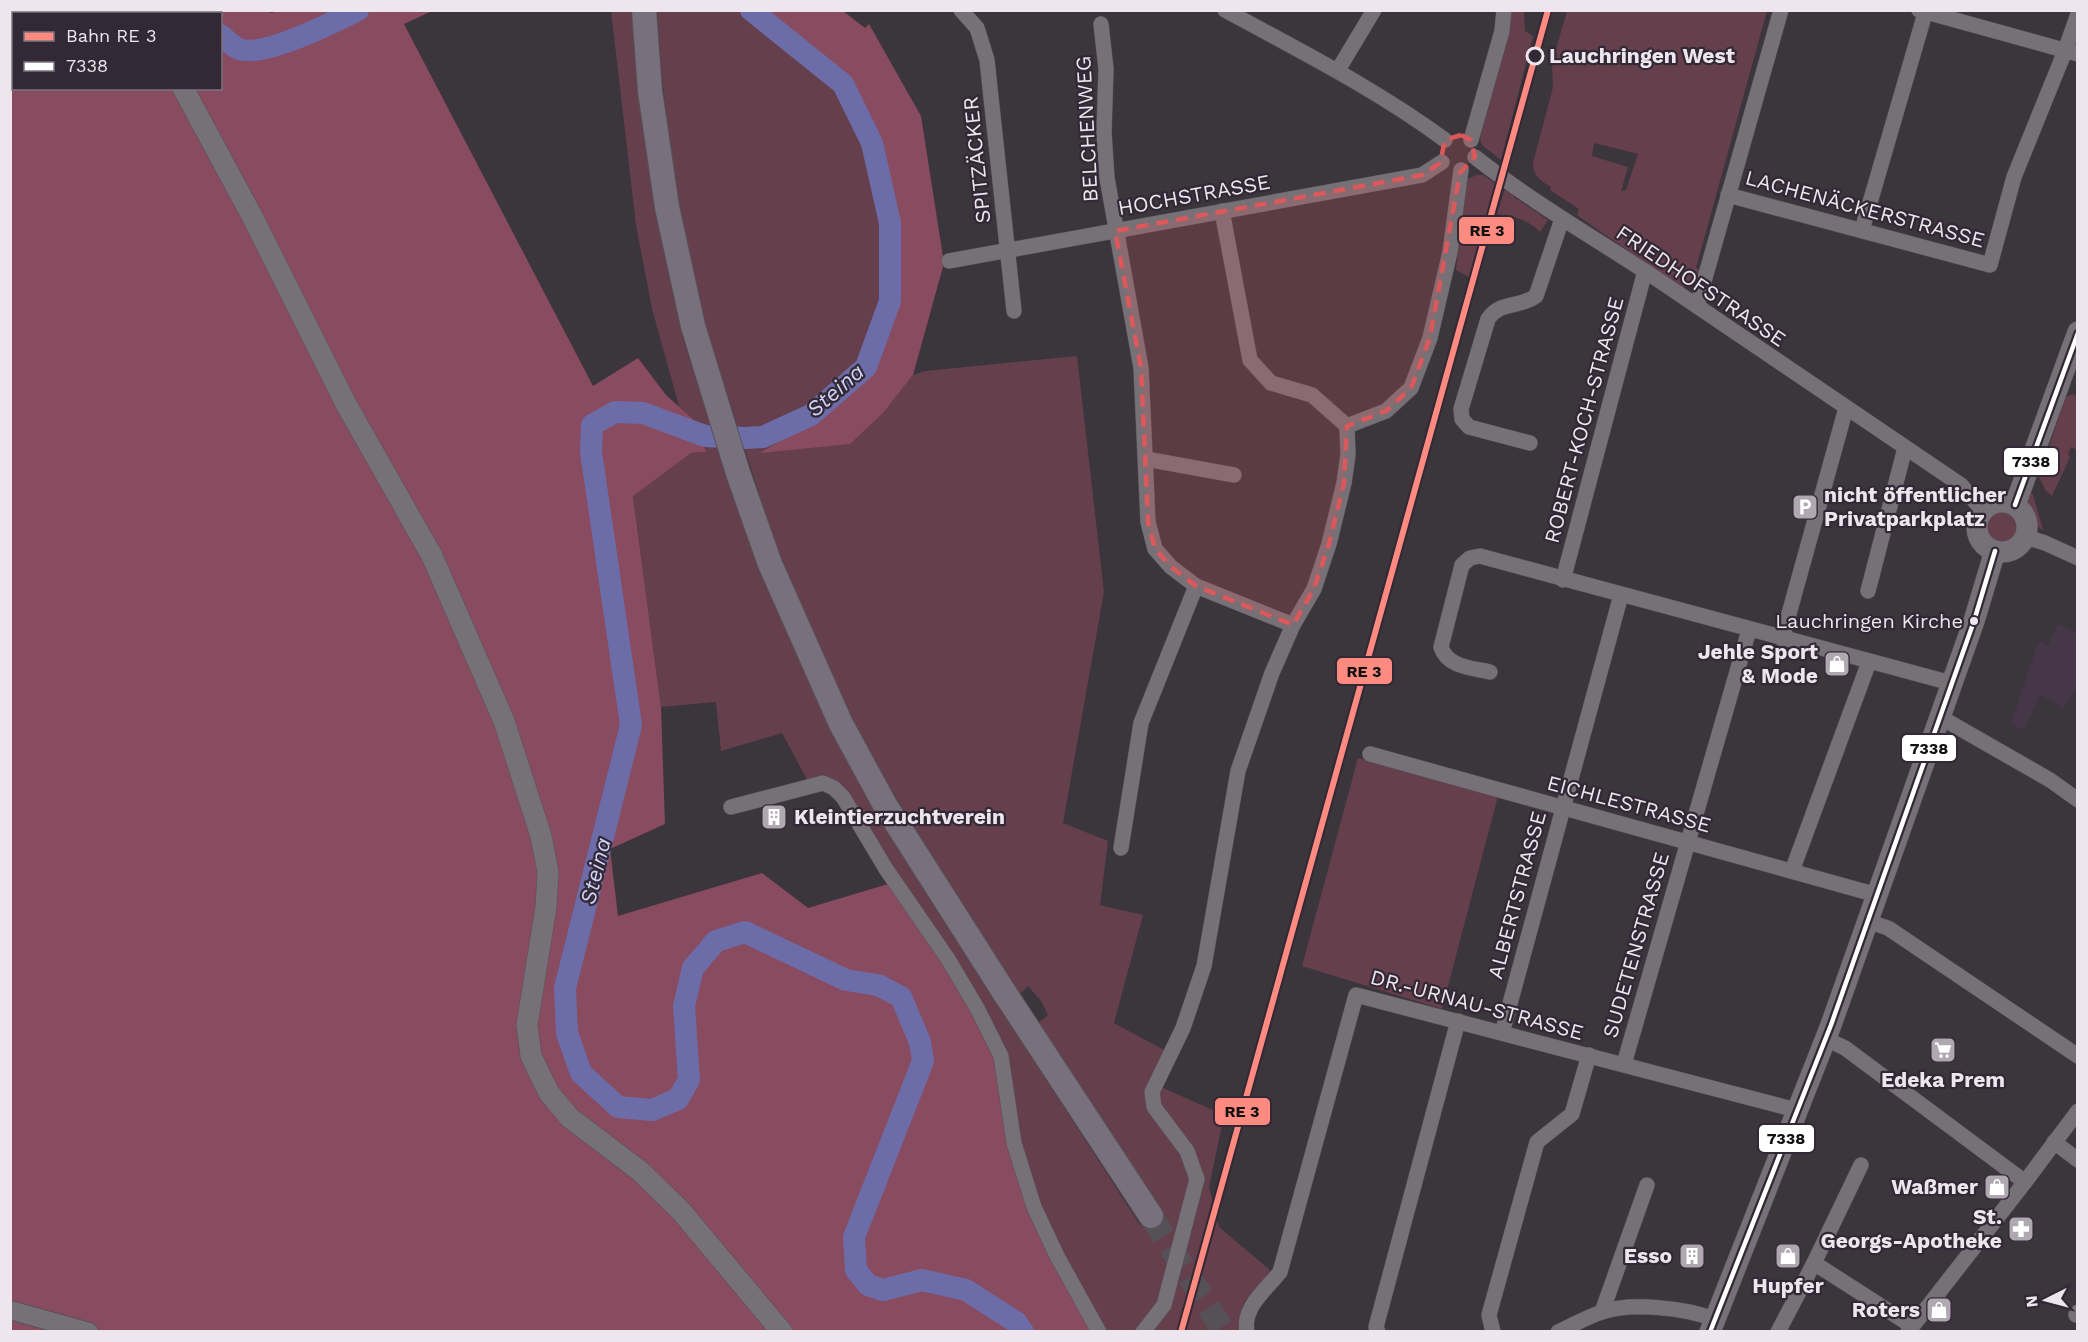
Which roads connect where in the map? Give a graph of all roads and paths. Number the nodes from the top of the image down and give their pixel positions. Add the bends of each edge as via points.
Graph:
1 (644, 10) edge
2 (961, 10) edge
3 (1225, 10) edge
4 (1374, 10) edge
5 (1503, 10) edge
6 (1781, 10) edge
7 (1923, 11) edge
8 (2078, 14) edge
9 (1101, 24) dead end
10 (2071, 52) edge
11 (1338, 70) junction
12 (184, 90) edge
13 (1444, 140) junction
14 (1470, 140) junction
15 (1475, 157) junction
16 (1442, 162) junction
17 (1461, 170) junction
18 (1728, 195) junction
19 (1222, 211) junction
20 (1562, 219) junction
21 (1862, 230) junction
22 (1115, 231) junction
23 (1008, 251) junction
24 (949, 261) dead end
25 (1645, 271) junction
26 (1697, 306) junction
27 (1014, 311) dead end
28 (2078, 332) edge
29 (1846, 408) junction
30 (1347, 426) junction
31 (1530, 443) dead end
32 (1905, 448) junction
33 (1146, 459) junction
34 (1234, 476) dead end
35 (2015, 505) junction
36 (1983, 511) junction
37 (2026, 537) junction
38 (1995, 551) junction
39 (2078, 558) edge
40 (1563, 579) junction
41 (1196, 586) junction
42 (1868, 591) dead end
43 (1621, 595) junction
44 (1293, 625) junction
45 (1749, 630) junction
46 (1782, 639) junction
47 (1869, 662) junction
48 (1490, 672) dead end
49 (1951, 683) junction
50 (1940, 717) junction
51 (1370, 754) dead end
52 (2078, 800) edge
53 (731, 807) dead end
54 (1562, 807) junction
55 (1688, 842) junction
56 (1121, 848) dead end
57 (1792, 871) junction
58 (1877, 895) junction
59 (1867, 921) junction
60 (1458, 1021) junction
61 (1502, 1033) junction
62 (1826, 1039) junction
63 (1589, 1055) junction
64 (2078, 1056) edge
65 (1624, 1064) junction
66 (1796, 1110) junction
67 (2078, 1111) edge
68 (2054, 1142) junction
69 (2078, 1160) edge
70 (1861, 1165) dead end
71 (2025, 1182) junction
72 (1647, 1185) dead end
73 (1151, 1216) tunnel mouth
74 (1814, 1263) junction
75 (10, 1310) edge
76 (1602, 1312) junction
77 (1712, 1325) edge
78 (1910, 1329) edge
79 (89, 1332) edge
80 (782, 1332) edge
81 (1099, 1332) edge
82 (1143, 1332) edge
83 (1246, 1332) edge
84 (1378, 1332) edge
85 (1493, 1332) edge
86 (1558, 1332) edge
87 (1778, 1332) edge

1 - 73 highway via 650,91 667,207 693,326 770,564 841,724 885,805
2 - 23 street, SPITZÄCKER via 977,28 987,60
3 - 11 street
4 - 11 street
5 - 14 street via 1502,31
6 - 18 street
7 - 10 street
7 - 21 street
8 - 10 street
9 - 22 street, BELCHENWEG via 1106,69 1107,178
10 - 21 street, LACHENÄCKERSTRASSE via 2014,177 1990,265
11 - 13 street
12 - 80 main road via 254,218 346,404 432,556 504,721 541,836 548,872 527,1025 531,1056 549,1093 570,1118 640,1171 681,1211
13 - 14 street via 1461,135
13 - 16 street via 1439,150
14 - 15 street
15 - 17 street via 1470,166
15 - 20 street, FRIEDHOFSTRASSE
16 - 17 street via 1450,169
16 - 19 street, HOCHSTRASSE via 1422,175
17 - 30 street via 1450,252 1430,338 1410,388 1386,411
18 - 21 street, LACHENÄCKERSTRASSE
18 - 26 street
19 - 22 street, HOCHSTRASSE
19 - 30 street via 1250,360 1271,383 1312,395
20 - 25 street, FRIEDHOFSTRASSE
20 - 31 street via 1536,296 1494,310 1488,319 1461,409 1469,428
22 - 23 street, HOCHSTRASSE
22 - 33 street, BELCHENWEG via 1141,368
23 - 24 street, HOCHSTRASSE
23 - 27 street, SPITZÄCKER
25 - 26 street, FRIEDHOFSTRASSE
25 - 40 street, ROBERT-KOCH-STRASSE
26 - 29 street, FRIEDHOFSTRASSE
28 - 35 main road
29 - 32 street, FRIEDHOFSTRASSE
29 - 46 street
30 - 44 street via 1348,455 1329,544 1314,589
32 - 36 street, FRIEDHOFSTRASSE via 1961,485
32 - 42 street
33 - 34 street
33 - 41 street, BELCHENWEG via 1148,522 1155,549
35 - 36 main road via 1995,503
35 - 37 main road via 2026,519
36 - 38 main road via 1978,534
37 - 38 main road via 2010,551
37 - 39 street
38 - 49 main road
40 - 43 street
40 - 48 street via 1480,556 1462,565 1441,647 1450,662
41 - 44 street, BELCHENWEG
41 - 56 street via 1141,723
43 - 45 street
43 - 54 street, ALBERTSTRASSE
44 - 82 street via 1238,771 1203,966 1183,1028 1152,1092 1154,1107 1186,1151 1197,1179 1164,1305
45 - 46 street
45 - 55 street, SUDETENSTRASSE
46 - 47 street
47 - 49 street
47 - 57 street
49 - 50 main road
50 - 52 street
50 - 58 main road
51 - 54 street, EICHLESTRASSE
53 - 81 street via 823,783 843,797 886,869 948,959 1001,1056 1014,1143 1034,1207
54 - 55 street, EICHLESTRASSE
54 - 61 street, ALBERTSTRASSE
55 - 57 street, EICHLESTRASSE
55 - 65 street, SUDETENSTRASSE
57 - 58 street, EICHLESTRASSE
58 - 59 main road
59 - 62 main road
59 - 64 street via 1888,928
60 - 61 street, DR.-URNAU-STRASSE
60 - 83 street, DR.-URNAU-STRASSE via 1356,994 1280,1272 1249,1309
60 - 84 street via 1376,1327
61 - 63 street, DR.-URNAU-STRASSE
62 - 66 main road
62 - 71 street via 1845,1048
63 - 65 street, DR.-URNAU-STRASSE
63 - 85 street, SUDETENSTRASSE via 1572,1114 1537,1142 1489,1315
65 - 66 street, DR.-URNAU-STRASSE
66 - 77 main road
67 - 68 street
68 - 69 street
68 - 71 street
70 - 74 street
71 - 78 street
72 - 76 street
74 - 78 street
74 - 87 street
75 - 79 street
76 - 77 street via 1642,1308 1699,1313
76 - 86 street

